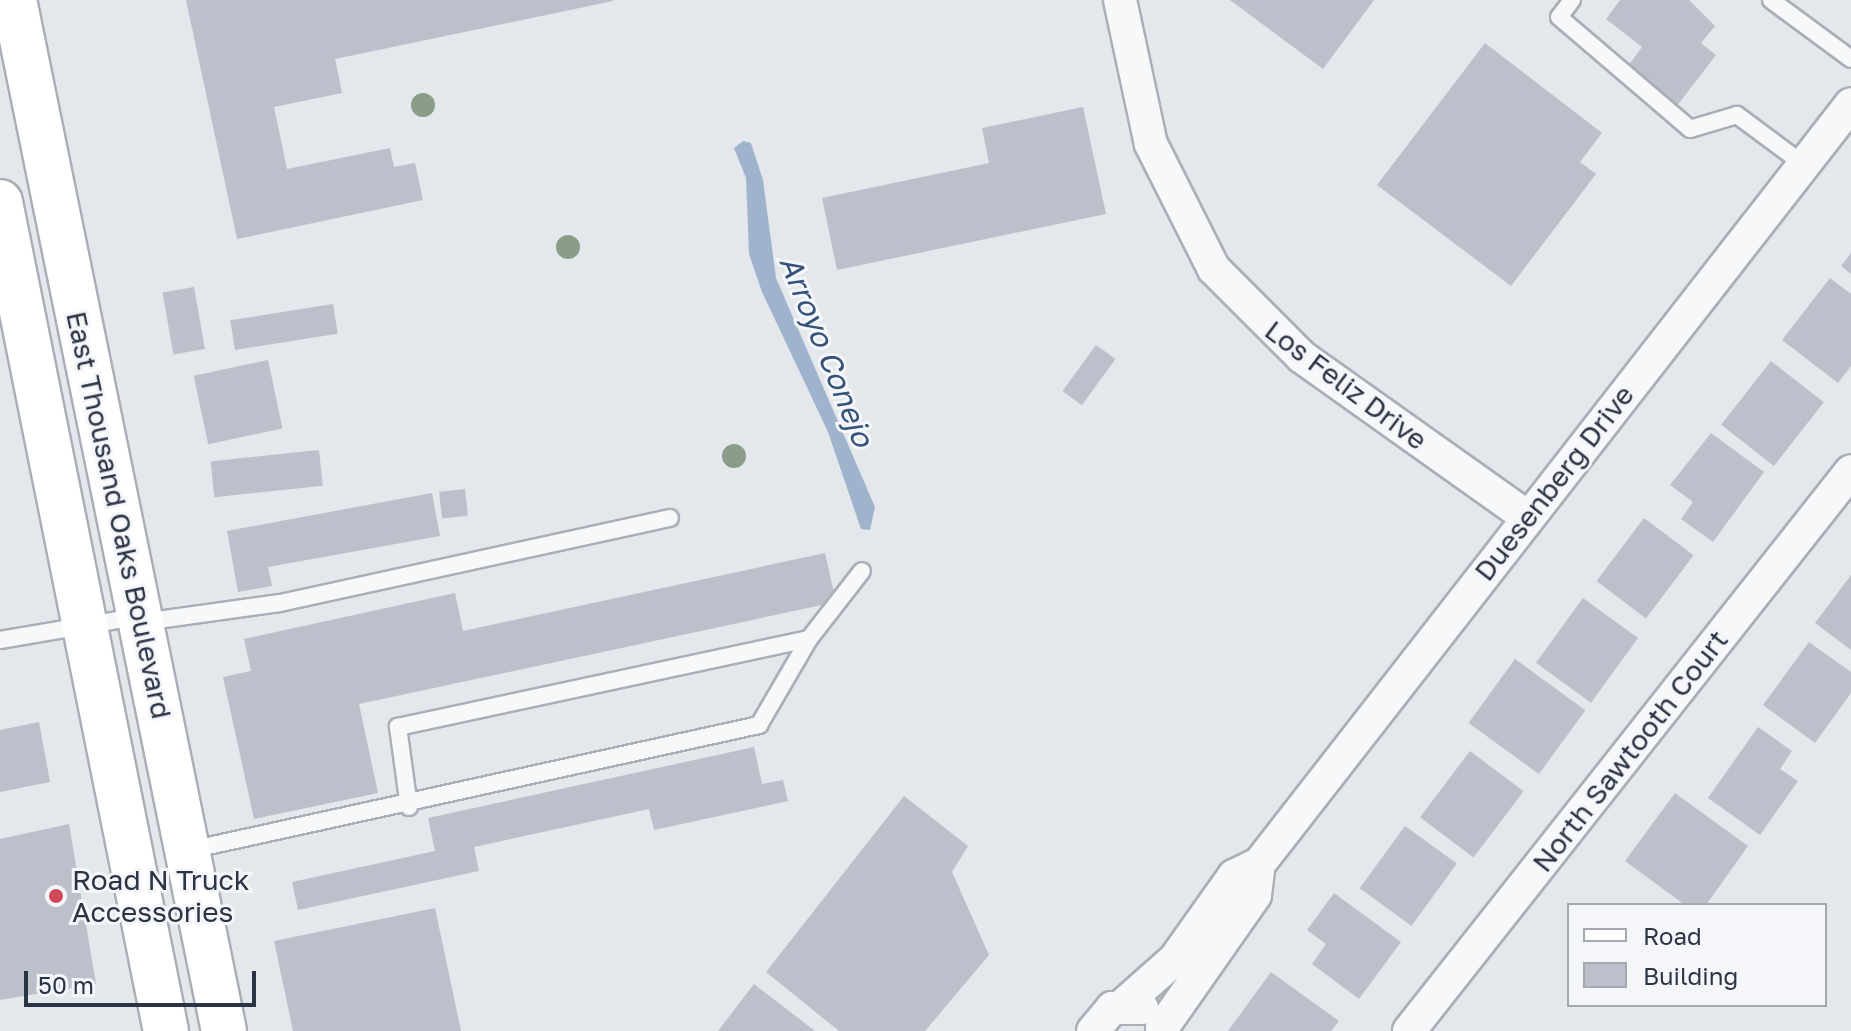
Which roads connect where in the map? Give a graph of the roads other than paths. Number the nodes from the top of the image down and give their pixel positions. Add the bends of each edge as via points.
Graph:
1 (14, 0) edge
2 (1120, 0) edge
3 (1572, 0) edge
4 (1771, 0) edge
5 (1851, 59) edge
6 (1851, 104) edge
7 (1803, 164) junction
8 (0, 202) edge
9 (1851, 471) edge
10 (1527, 517) junction
11 (670, 518) dead end
12 (862, 571) dead end
13 (142, 619) junction
14 (84, 625) junction
15 (809, 639) junction
16 (0, 640) edge
17 (409, 807) junction
18 (189, 851) junction
19 (1259, 864) junction
20 (1122, 1006) junction
21 (1163, 1030) edge
22 (166, 1031) edge
23 (224, 1031) edge
24 (1093, 1031) edge
25 (1409, 1031) edge

1 - 13 main road, East Thousand Oaks Boulevard
2 - 10 street, Los Feliz Drive via 1151,144 1214,269 1302,357
3 - 7 lane via 1559,17 1690,129 1737,115
4 - 5 lane
6 - 7 street, Duesenberg Drive
7 - 10 street, Duesenberg Drive
8 - 14 main road, East Thousand Oaks Boulevard via 20,344
9 - 25 street, North Sawtooth Court
10 - 19 street, Duesenberg Drive
11 - 13 lane via 280,603
12 - 15 lane
13 - 14 lane
13 - 18 main road, East Thousand Oaks Boulevard
14 - 16 lane
14 - 22 main road, East Thousand Oaks Boulevard
15 - 17 lane via 759,725
15 - 17 lane via 398,727
17 - 18 lane
18 - 23 main road, East Thousand Oaks Boulevard
19 - 20 street, Duesenberg Drive via 1234,876 1175,959
19 - 21 street, Duesenberg Drive via 1255,895
20 - 21 street, Duesenberg Drive via 1146,1010
20 - 24 street, Duesenberg Drive via 1104,1014

